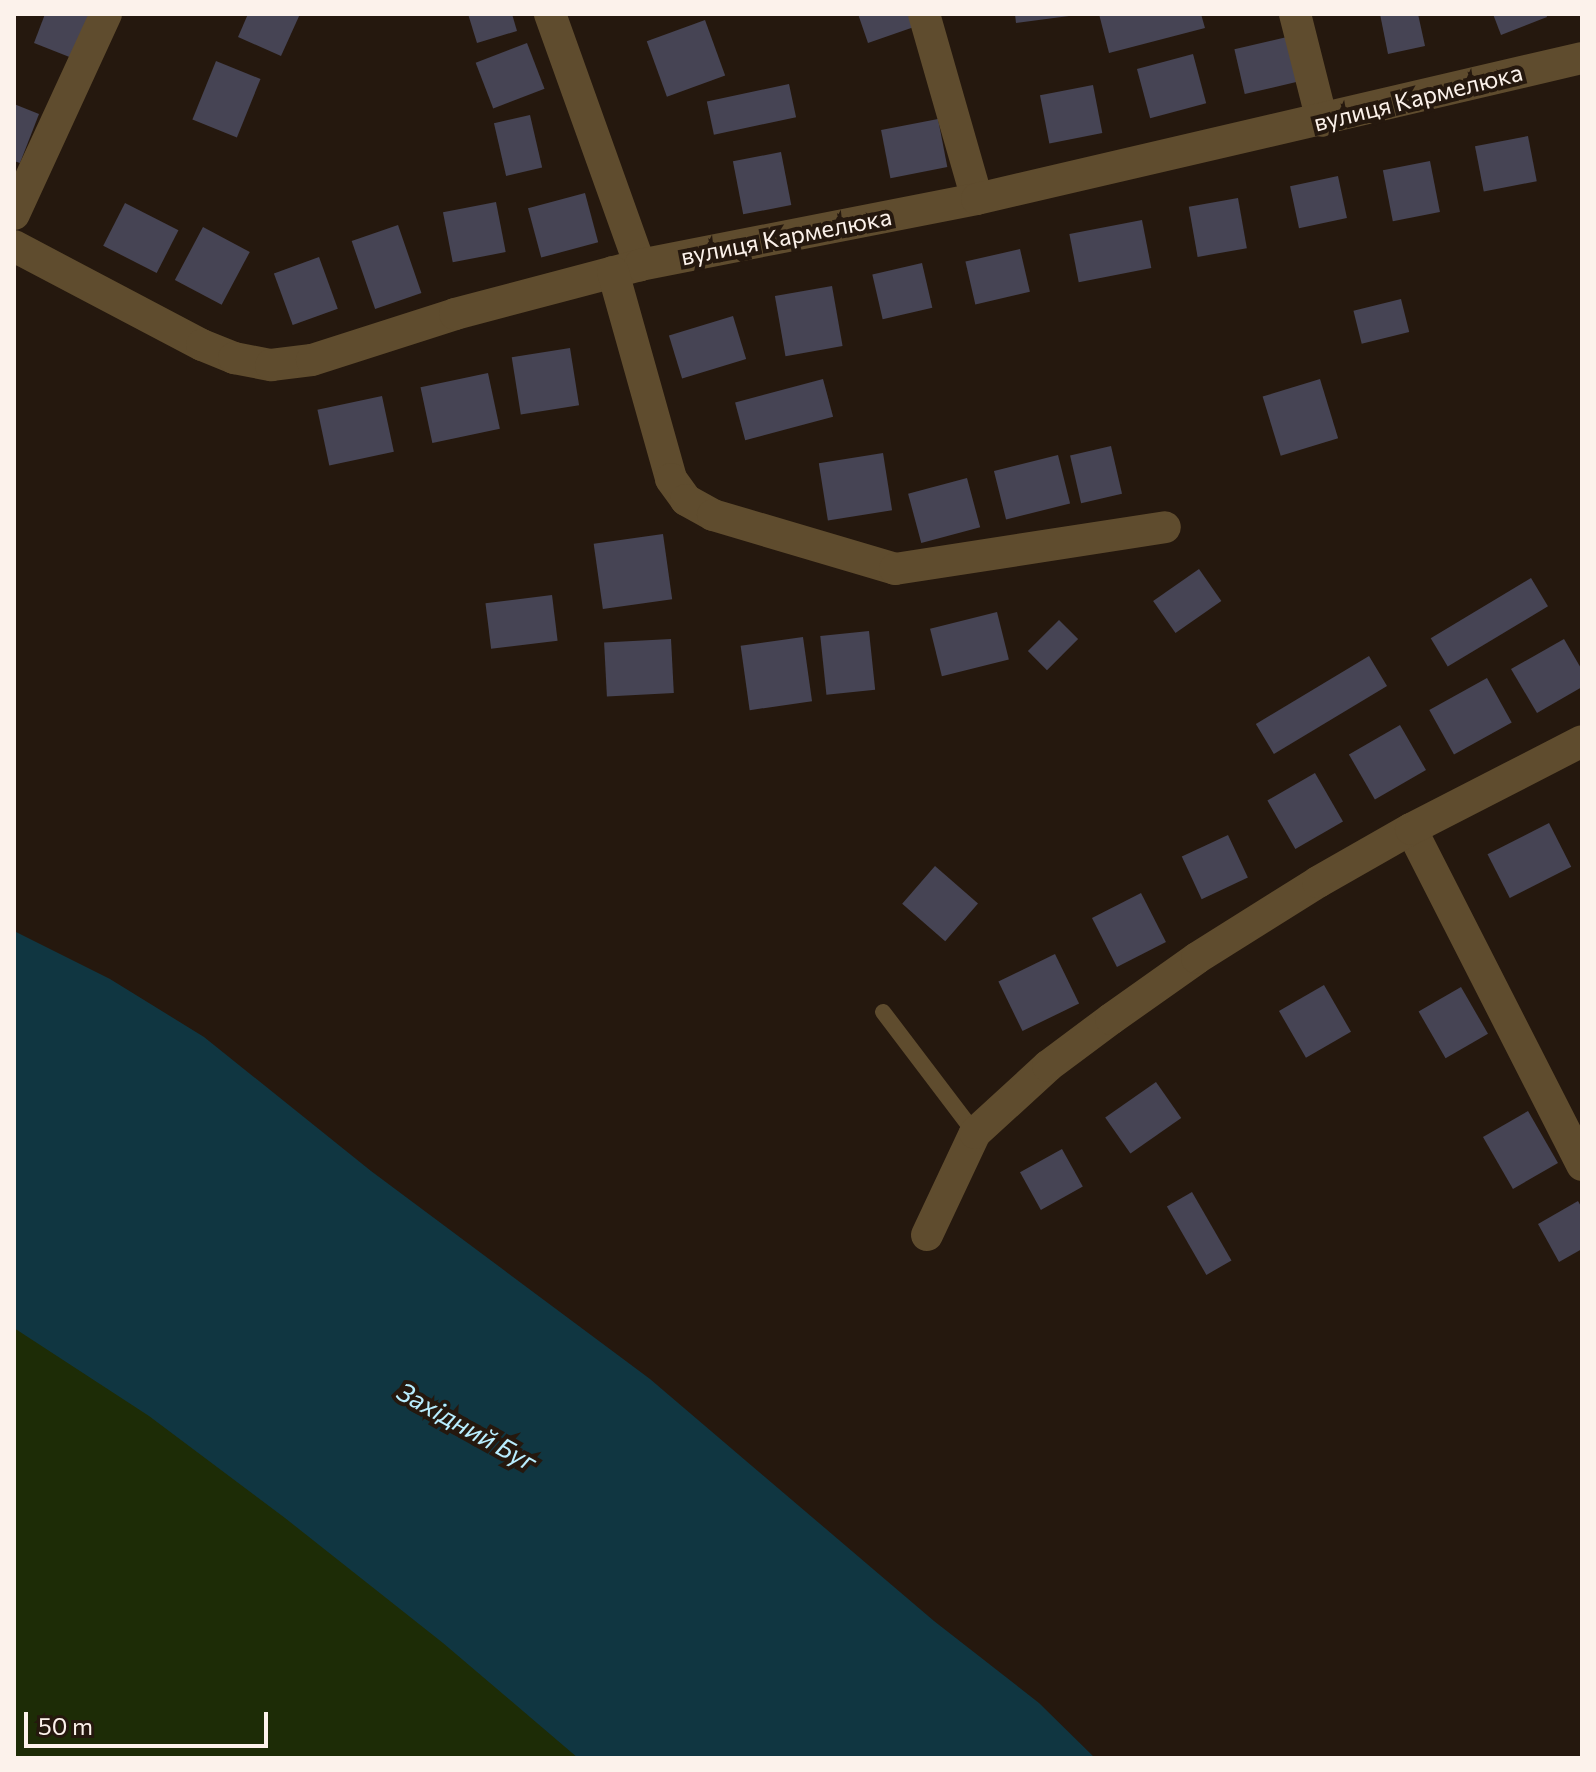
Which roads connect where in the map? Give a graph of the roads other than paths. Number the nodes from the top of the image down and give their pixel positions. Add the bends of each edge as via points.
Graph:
1 (106, 14) edge
2 (550, 14) edge
3 (924, 14) edge
4 (1295, 14) edge
5 (1582, 58) edge
6 (1322, 121) junction
7 (977, 199) junction
8 (14, 214) edge
9 (14, 246) edge
10 (627, 269) junction
11 (1165, 527) dead end
12 (1582, 741) edge
13 (1411, 829) junction
14 (883, 1012) dead end
15 (975, 1133) junction
16 (1582, 1165) edge
17 (927, 1235) dead end

1 - 8 street
2 - 10 street
3 - 7 street
4 - 6 street
5 - 6 street, вулиця Кармелюка
6 - 7 street, вулиця Кармелюка
7 - 10 street, вулиця Кармелюка
9 - 10 street, вулиця Кармелюка via 202,345 271,365 312,360 455,314
10 - 11 street via 671,479 686,500 713,515 895,569
12 - 13 street
13 - 15 street via 1185,967 1048,1066
13 - 16 street
14 - 15 lane
15 - 17 street

